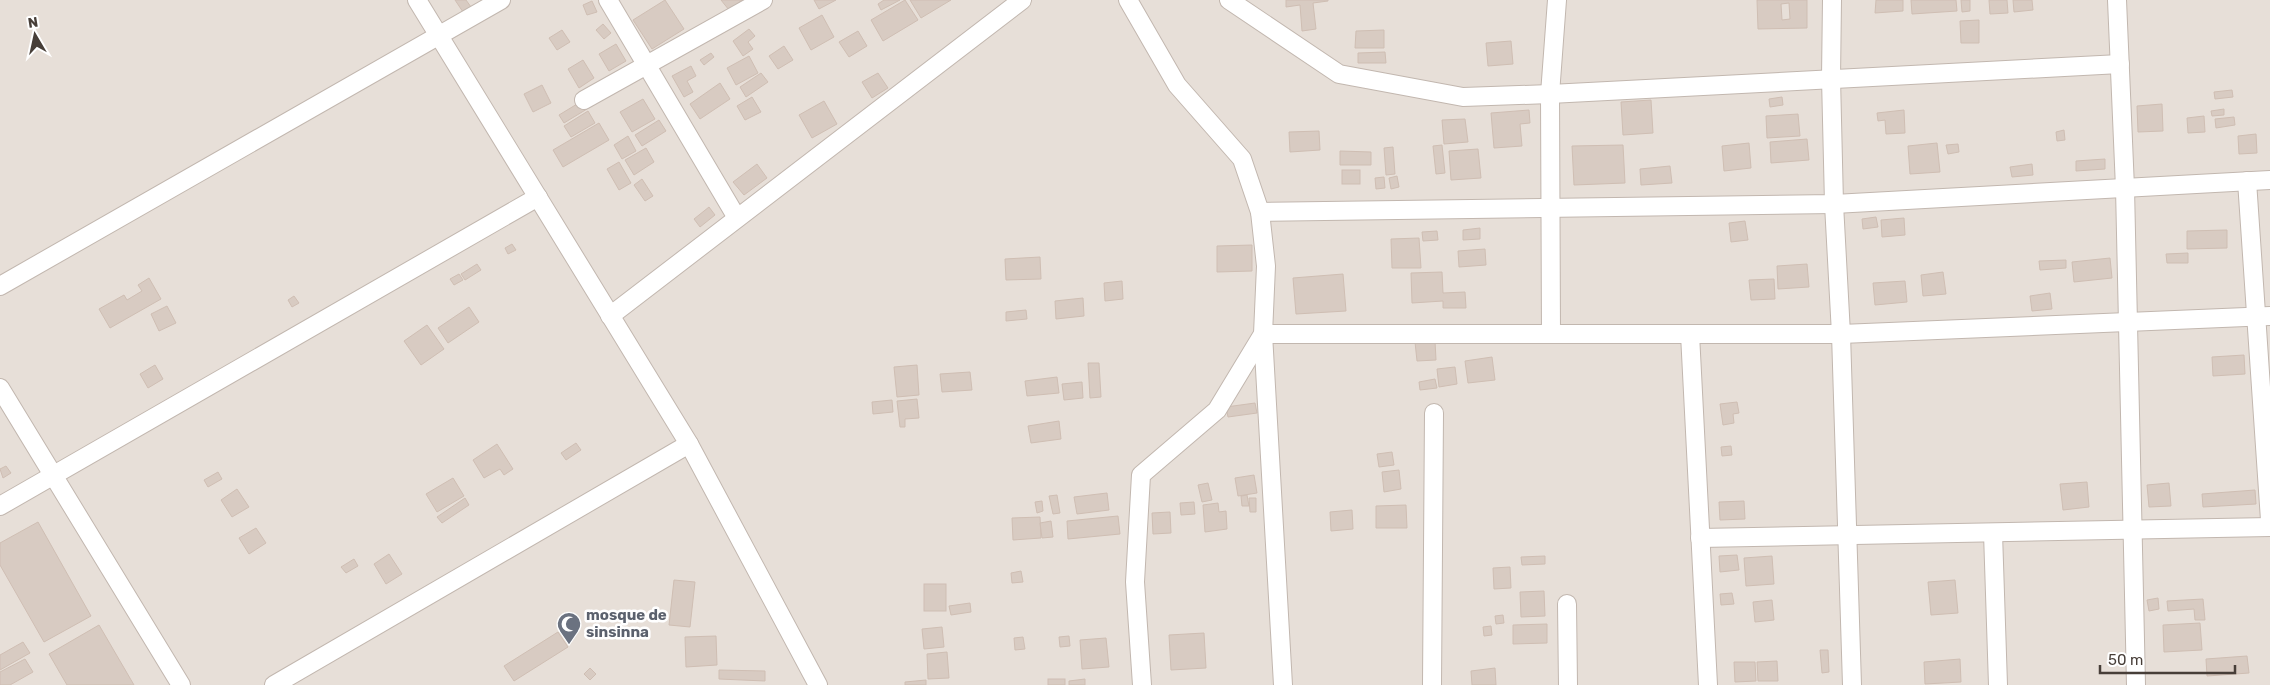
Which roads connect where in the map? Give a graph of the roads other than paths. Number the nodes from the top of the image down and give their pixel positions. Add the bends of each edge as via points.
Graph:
1 (417, 0) edge
2 (501, 0) edge
3 (608, 0) edge
4 (763, 0) edge
5 (1022, 0) edge
6 (1128, 0) edge
7 (1229, 0) edge
8 (1557, 0) edge
9 (1832, 0) edge
10 (2117, 0) edge
11 (439, 35) junction
12 (2120, 64) junction
13 (646, 66) junction
14 (1831, 78) junction
15 (1550, 94) junction
16 (584, 100) dead end
17 (2270, 180) edge
18 (2247, 181) junction
19 (2125, 188) junction
20 (538, 197) junction
21 (1834, 204) junction
22 (1551, 208) junction
23 (1260, 212) junction
24 (737, 218) junction
25 (0, 286) edge
26 (610, 316) junction
27 (2263, 316) edge
28 (2128, 322) junction
29 (1263, 334) junction
30 (1551, 334) junction
31 (1690, 334) junction
32 (1841, 334) junction
33 (0, 388) edge
34 (1434, 413) dead end
35 (689, 444) junction
36 (53, 475) junction
37 (0, 506) edge
38 (2270, 520) edge
39 (2270, 527) edge
40 (2132, 530) junction
41 (1993, 533) junction
42 (1846, 536) junction
43 (1700, 538) junction
44 (1567, 604) dead end
45 (181, 685) edge
46 (274, 685) edge
47 (818, 685) edge
48 (1142, 685) edge
49 (1284, 685) edge
50 (1432, 685) edge
51 (1568, 685) edge
52 (1708, 685) edge
53 (1852, 685) edge
54 (1998, 685) edge
55 (2136, 685) edge

1 - 11 street
2 - 11 street
3 - 13 street
4 - 13 street
5 - 24 street
6 - 23 street via 1178,85 1242,159
7 - 15 street via 1339,74 1463,97
8 - 15 street
9 - 14 street
10 - 12 street
11 - 20 street
11 - 25 street
12 - 14 street
12 - 19 street
13 - 16 street
13 - 24 street
14 - 15 street
14 - 21 street
15 - 22 street
17 - 18 street
18 - 19 street
18 - 27 street
19 - 21 street
19 - 28 street
20 - 26 street
20 - 36 street
21 - 22 street
21 - 32 street
22 - 23 street
22 - 30 street
23 - 29 street via 1266,266
24 - 26 street
26 - 35 street
27 - 28 street
27 - 38 street
28 - 32 street
28 - 40 street
29 - 30 street
29 - 48 street via 1217,410 1141,476 1135,582
29 - 49 street
30 - 31 street
31 - 32 street
31 - 43 street
32 - 42 street
33 - 36 street
34 - 50 street
35 - 46 street
35 - 47 street
36 - 37 street
36 - 45 street
39 - 40 street
40 - 41 street
40 - 55 street
41 - 42 street
41 - 54 street
42 - 43 street
42 - 53 street
43 - 52 street
44 - 51 street

